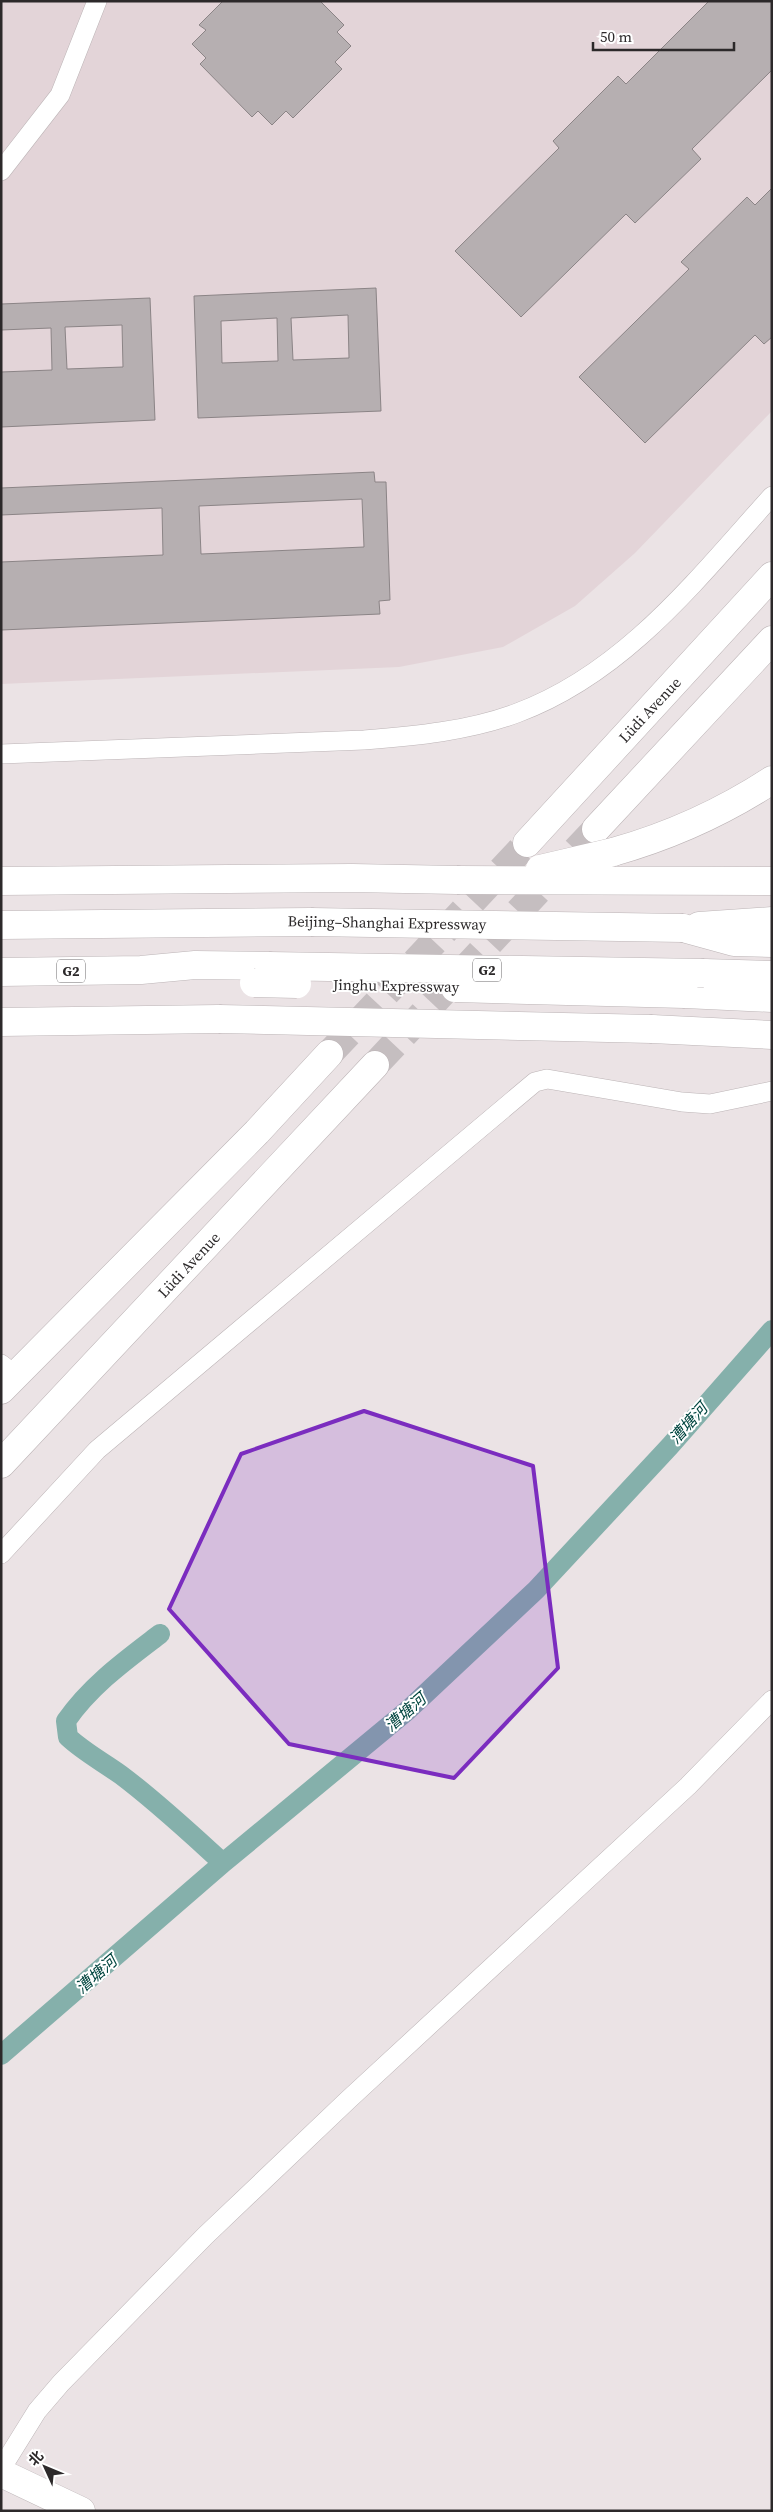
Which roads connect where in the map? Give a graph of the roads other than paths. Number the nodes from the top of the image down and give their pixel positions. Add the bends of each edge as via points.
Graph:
1 (97, 1) edge
2 (1, 171) edge
3 (772, 496) edge
4 (772, 576) edge
5 (772, 640) edge
6 (1, 754) edge
7 (772, 780) edge
8 (596, 829) tunnel mouth
9 (527, 843) tunnel mouth
10 (457, 880) junction
11 (772, 880) edge
12 (1, 881) edge
13 (763, 921) edge
14 (1, 925) edge
15 (683, 928) junction
16 (772, 943) edge
17 (1, 972) edge
18 (262, 974) junction
19 (772, 975) edge
20 (772, 998) edge
21 (1, 1022) edge
22 (772, 1035) edge
23 (329, 1054) tunnel mouth
24 (375, 1065) tunnel mouth
25 (772, 1092) edge
26 (6, 1376) edge
27 (1, 1464) edge
28 (1, 1554) edge
29 (772, 1700) edge
30 (1, 2469) edge
31 (1, 2473) edge
32 (35, 2489) junction
33 (81, 2511) edge
34 (91, 2511) edge

1 - 2 street via 60,95
3 - 6 street via 679,600 621,655 565,692 517,714 417,736
4 - 9 main road, Lüdi Avenue
5 - 8 main road
7 - 10 main road, bridge via 707,818 651,840 598,856 522,872
10 - 11 main road, bridge
10 - 12 main road
13 - 15 main road
14 - 15 main road, Beijing–Shanghai Expressway, bridge via 311,922
15 - 16 main road, Beijing–Shanghai Expressway via 734,942
17 - 18 main road, G2 via 142,970 196,965
18 - 19 main road, G2, bridge
18 - 20 main road, Jinghu Expressway / G2, bridge
21 - 22 main road, bridge via 219,1020 652,1029
23 - 26 main road via 256,1132
24 - 27 main road, Lüdi Avenue
25 - 28 street via 710,1104 548,1079 536,1082 97,1450
29 - 30 street via 688,1786 205,2236 61,2383 37,2411
31 - 32 main road
32 - 33 main road
32 - 34 main road

